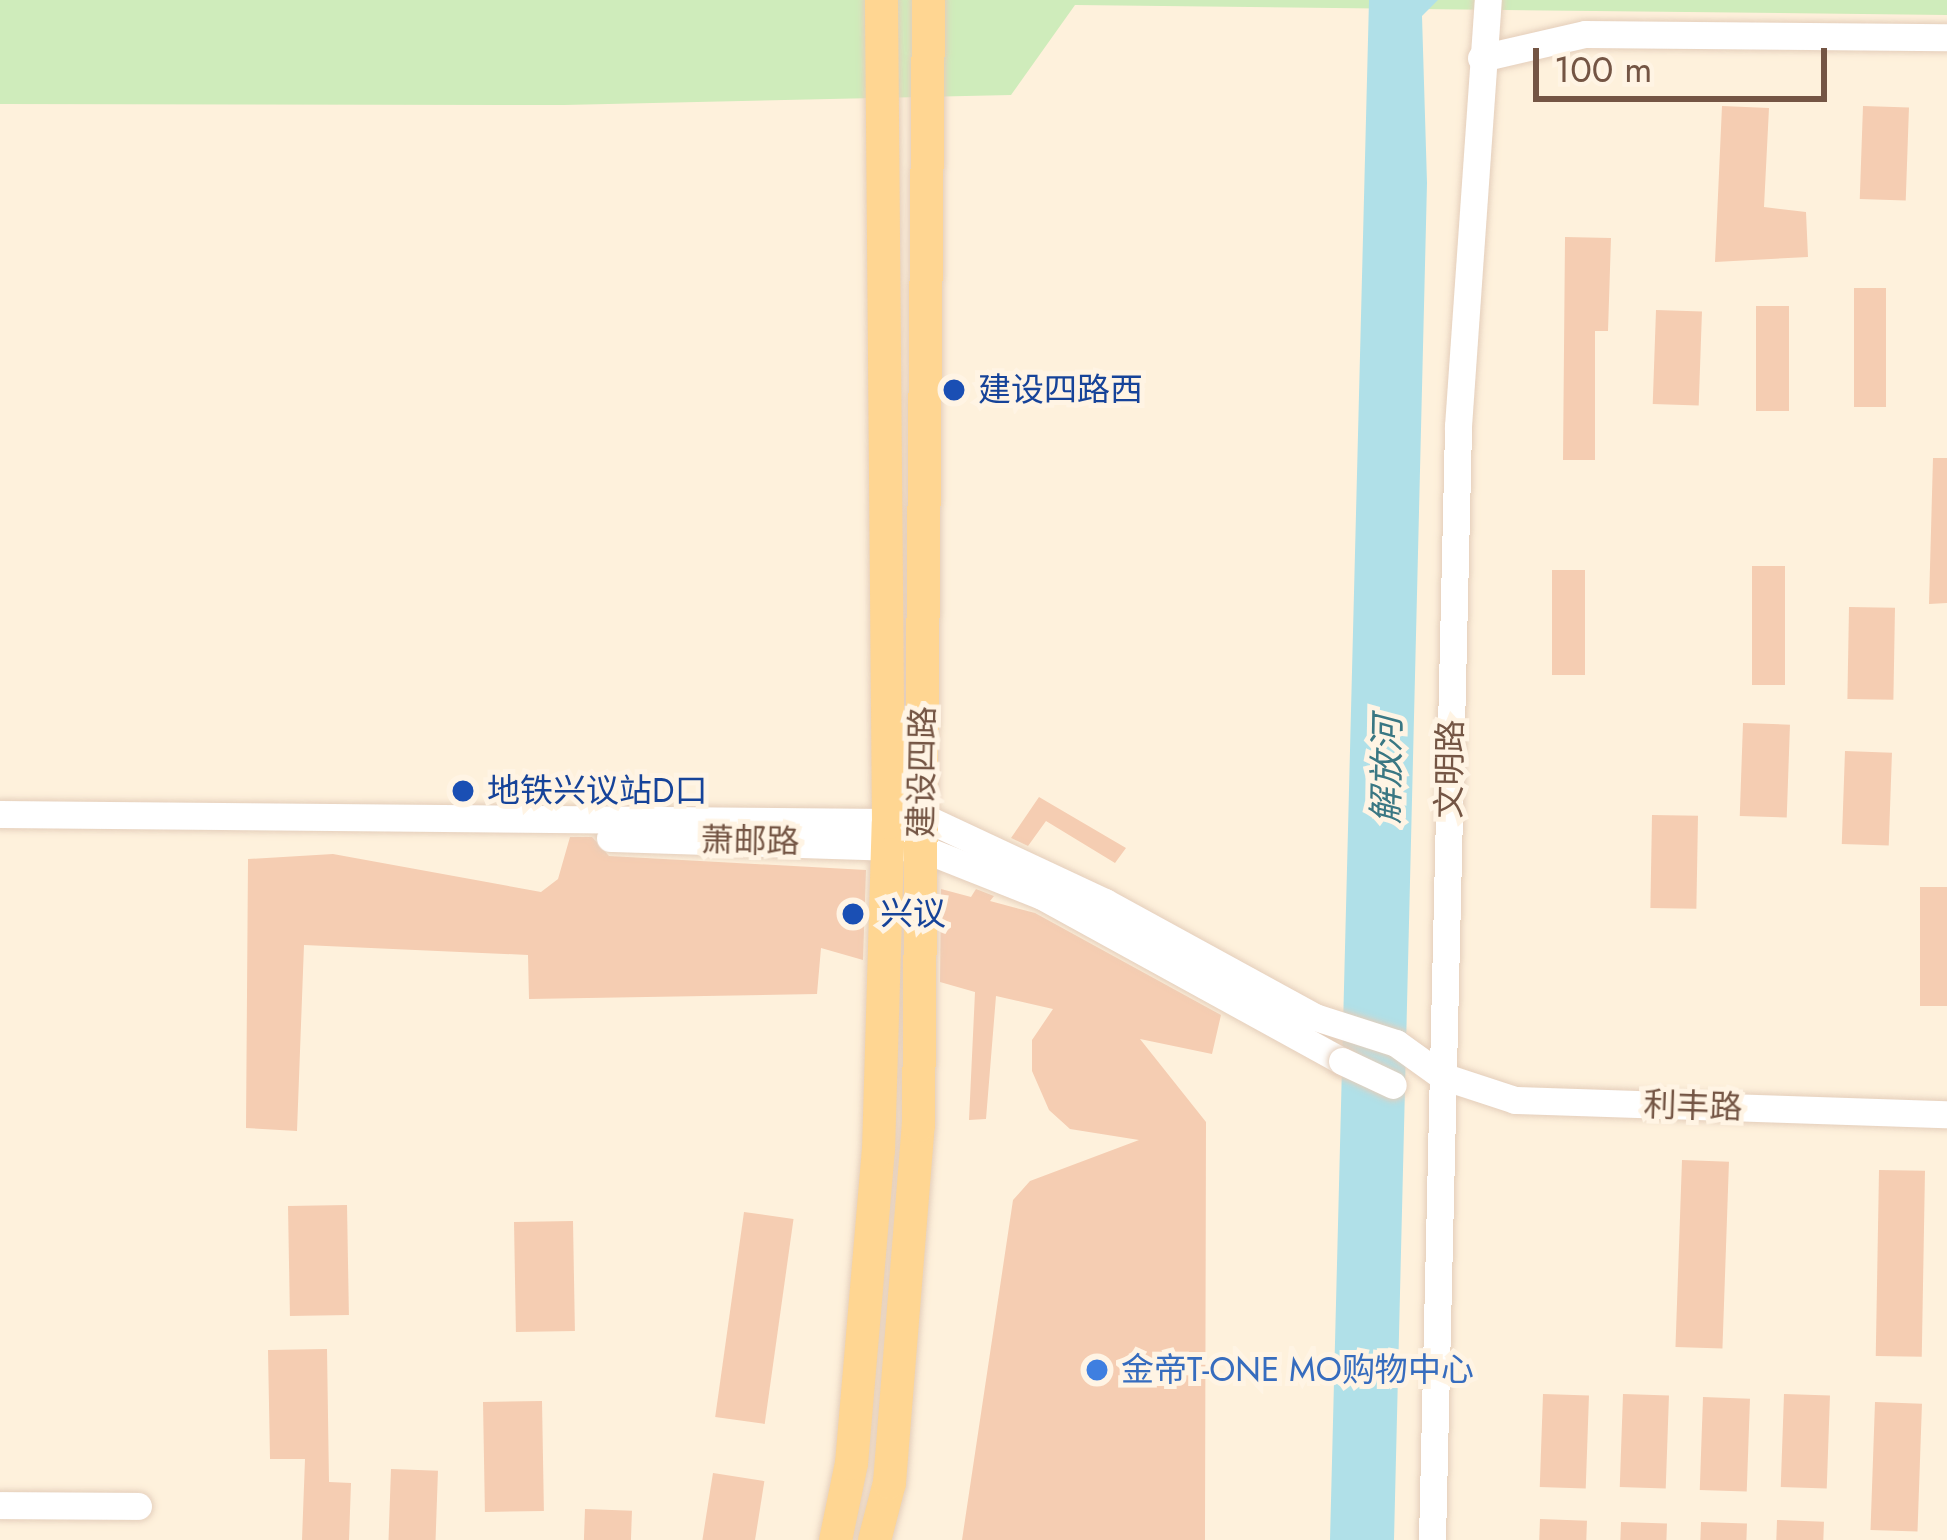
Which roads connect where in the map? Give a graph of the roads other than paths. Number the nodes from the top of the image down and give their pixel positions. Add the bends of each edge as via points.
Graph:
1 (880, 0) edge
2 (928, 0) edge
3 (1487, 13) edge
4 (1947, 37) edge
5 (1481, 58) junction
6 (0, 814) edge
7 (0, 830) edge
8 (921, 832) junction
9 (887, 833) junction
10 (1442, 1076) junction
11 (1947, 1114) edge
12 (0, 1505) edge
13 (138, 1506) dead end
14 (835, 1540) edge
15 (874, 1540) edge
16 (1432, 1540) edge

1 - 9 main road, 建设四路
2 - 8 main road, 建设四路
3 - 5 street, 文明路
4 - 5 street via 1585,34
5 - 10 street, 文明路 via 1458,426
6 - 9 street
7 - 9 street, 萧邮路
8 - 9 street
8 - 10 street via 1343,1026 1396,1042
8 - 10 street, bridge via 1275,1030 1393,1085
8 - 15 main road, 建设四路 via 918,1125 890,1482
9 - 14 main road, 建设四路 via 878,1150 851,1462
10 - 11 street, 利丰路 via 1515,1100
10 - 16 street, 文明路
12 - 13 street

